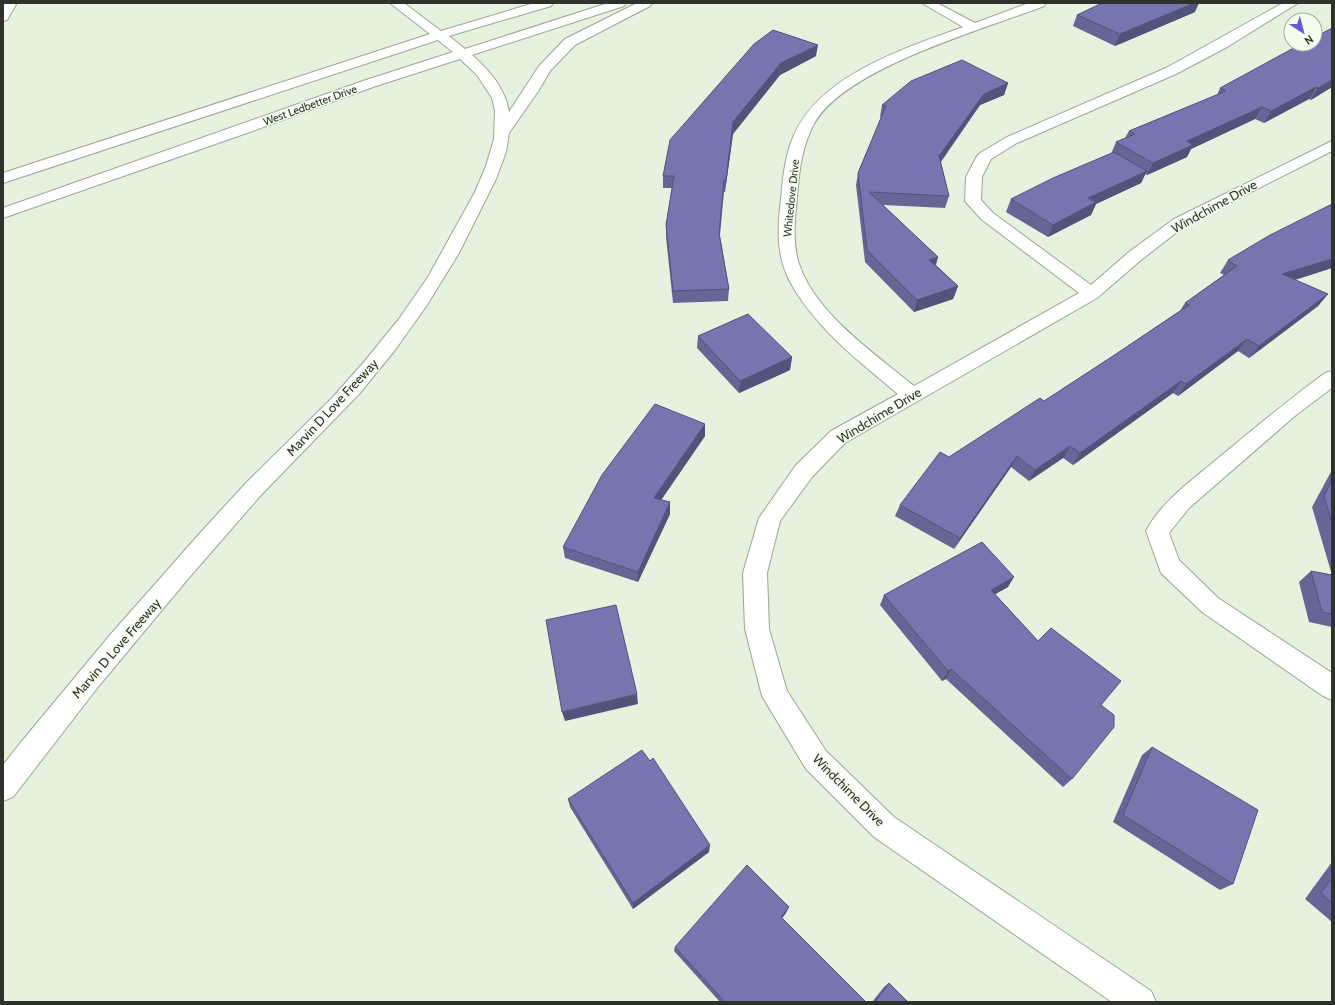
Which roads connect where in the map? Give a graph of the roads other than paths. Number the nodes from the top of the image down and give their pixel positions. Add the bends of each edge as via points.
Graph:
1 (11, 3) edge
2 (396, 3) edge
3 (547, 3) edge
4 (620, 3) edge
5 (646, 3) edge
6 (928, 3) edge
7 (1040, 3) edge
8 (1292, 3) edge
9 (3, 17) edge
10 (974, 28) junction
11 (437, 35) junction
12 (462, 54) junction
13 (504, 130) junction
14 (1332, 145) edge
15 (3, 178) edge
16 (3, 213) edge
17 (1091, 294) junction
18 (1332, 378) edge
19 (912, 395) junction
20 (1332, 688) edge
21 (3, 787) edge
22 (1140, 1002) edge

1 - 9 main road
2 - 11 main road, Marvin D Love Freeway
3 - 11 main road, West Ledbetter Drive
4 - 12 main road, West Ledbetter Drive
5 - 13 main road via 570,42 544,69
6 - 10 main road
7 - 10 main road, Whitedove Drive
8 - 17 main road via 1171,71 1012,140 984,156 974,177 973,201 987,216
10 - 19 main road, Whitedove Drive via 899,57 850,82 832,95 812,115 800,137 791,169 786,241 795,278 812,305 841,334
11 - 12 main road, Marvin D Love Freeway
11 - 15 main road, West Ledbetter Drive
12 - 13 main road, Marvin D Love Freeway via 492,86 499,99
12 - 16 main road, West Ledbetter Drive via 368,84
13 - 21 main road, Marvin D Love Freeway via 489,179 455,248 420,305 354,387 242,502 52,722
14 - 17 main road, Windchime Drive via 1180,222
17 - 19 main road, Windchime Drive
18 - 20 main road via 1289,410 1181,502 1157,531 1168,566 1210,605
19 - 22 main road, Windchime Drive via 838,437 804,471 770,518 756,573 756,629 775,696 816,760 884,827

